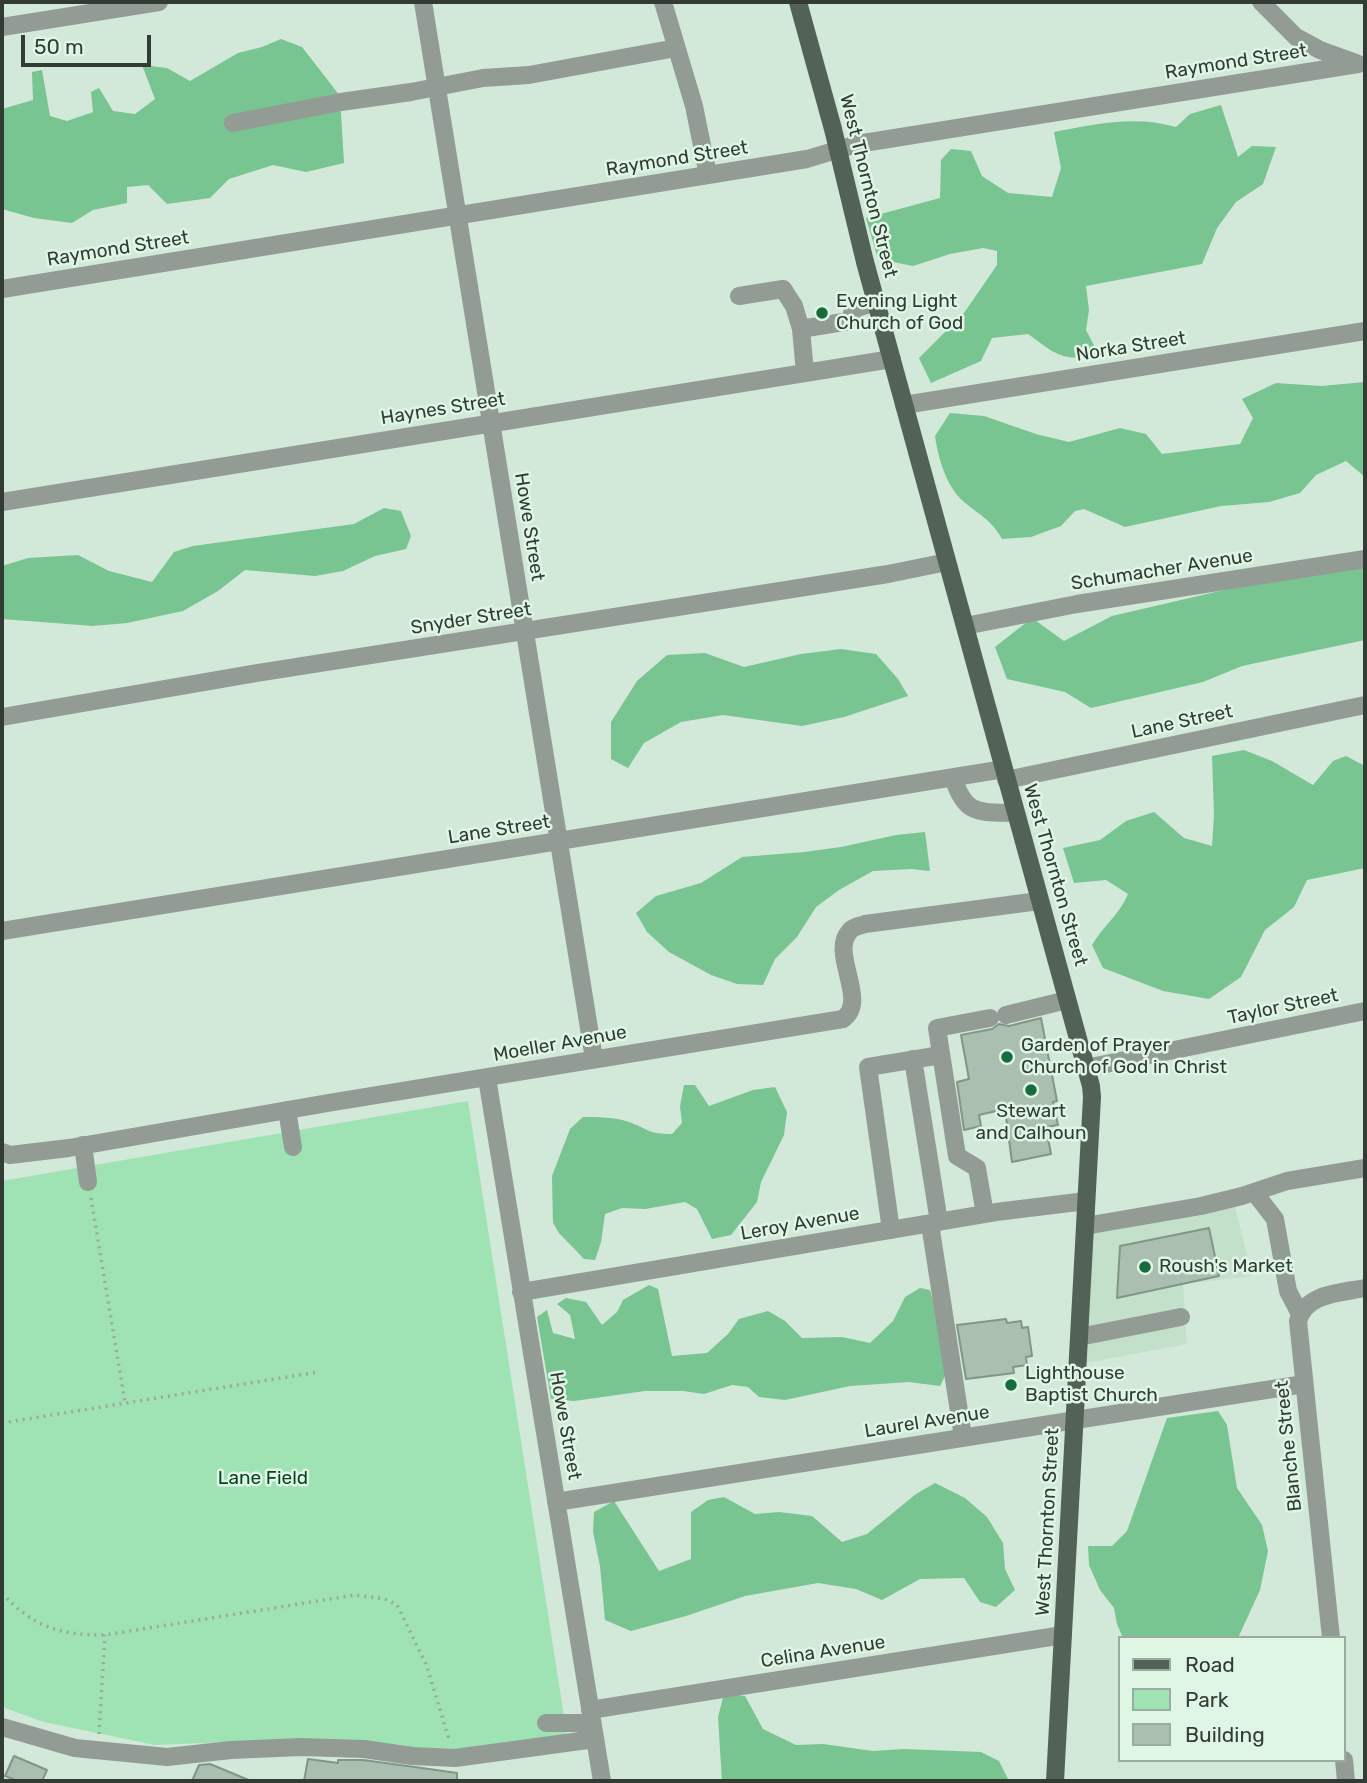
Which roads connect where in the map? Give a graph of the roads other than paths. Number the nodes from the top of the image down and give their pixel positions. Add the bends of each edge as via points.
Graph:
1 (159, 2) edge
2 (423, 2) edge
3 (663, 2) edge
4 (798, 2) edge
5 (1261, 2) edge
6 (2, 27) edge
7 (676, 48) junction
8 (1362, 65) edge
9 (437, 86) junction
10 (233, 123) dead end
11 (837, 149) junction
12 (708, 175) junction
13 (457, 215) junction
14 (2, 289) edge
15 (739, 296) dead end
16 (876, 302) junction
17 (801, 329) junction
18 (1365, 331) edge
19 (892, 359) junction
20 (805, 373) junction
21 (904, 405) junction
22 (491, 423) junction
23 (2, 502) edge
24 (1365, 559) edge
25 (947, 562) junction
26 (965, 626) junction
27 (525, 632) junction
28 (1365, 705) edge
29 (2, 716) edge
30 (1005, 775) junction
31 (953, 778) junction
32 (1015, 813) junction
33 (558, 842) junction
34 (1039, 901) junction
35 (2, 931) edge
36 (1068, 1000) junction
37 (1365, 1011) edge
38 (941, 1055) junction
39 (594, 1059) junction
40 (913, 1059) junction
41 (1086, 1068) junction
42 (486, 1078) junction
43 (287, 1110) junction
44 (83, 1145) junction
45 (293, 1147) dead end
46 (2, 1152) edge
47 (1365, 1168) edge
48 (88, 1182) road end
49 (1254, 1192) junction
50 (1086, 1201) junction
51 (985, 1214) junction
52 (935, 1223) junction
53 (1085, 1226) junction
54 (891, 1230) junction
55 (1361, 1289) edge
56 (521, 1292) junction
57 (1300, 1314) junction
58 (1181, 1317) dead end
59 (1079, 1337) junction
60 (1304, 1384) junction
61 (1074, 1420) junction
62 (963, 1437) junction
63 (556, 1502) junction
64 (1063, 1635) junction
65 (1331, 1636) edge
66 (546, 1723) dead end
67 (592, 1724) junction
68 (2, 1727) edge
69 (1344, 1762) edge
70 (602, 1781) edge
71 (1055, 1781) edge
72 (1346, 1781) edge

1 - 6 street
2 - 9 street, Howe Street
3 - 7 street
4 - 11 main road, West Thornton Street
5 - 8 street via 1303,41
7 - 9 street via 529,75
7 - 12 street
8 - 11 street, Raymond Street
9 - 10 street
9 - 13 street, Howe Street
11 - 12 street, Raymond Street via 807,159
11 - 16 main road, West Thornton Street
12 - 13 street, Raymond Street
13 - 14 street, Raymond Street
13 - 22 street, Howe Street
15 - 17 street via 783,289
16 - 17 street via 854,309 849,321
16 - 19 main road, West Thornton Street
17 - 20 street
18 - 21 street, Norka Street
19 - 20 street, Haynes Street
19 - 21 main road, West Thornton Street
20 - 22 street, Haynes Street
21 - 25 main road, West Thornton Street
22 - 23 street, Haynes Street
22 - 27 street, Howe Street
24 - 26 street, Schumacher Avenue
25 - 26 main road, West Thornton Street
25 - 27 street, Snyder Street
26 - 30 main road, West Thornton Street
27 - 29 street, Snyder Street
27 - 33 street, Howe Street
28 - 30 street, Lane Street
30 - 31 street, Lane Street
30 - 32 main road, West Thornton Street
31 - 32 street via 964,804 985,812
31 - 33 street, Lane Street
32 - 34 main road, West Thornton Street
33 - 35 street, Lane Street
33 - 39 street, Howe Street
34 - 36 main road, West Thornton Street
34 - 39 street, Moeller Avenue via 854,928 845,941 852,996 851,1010 843,1019
36 - 38 street via 937,1028
36 - 41 main road, West Thornton Street
37 - 41 street, Taylor Street
38 - 40 street
38 - 51 street via 957,1156 977,1168
39 - 42 street, Moeller Avenue
40 - 52 street
40 - 54 street via 868,1067
41 - 50 main road, West Thornton Street via 1092,1097
42 - 43 street, Moeller Avenue
42 - 56 street, Howe Street
43 - 44 street, Moeller Avenue
43 - 45 street
44 - 46 street, Moeller Avenue via 10,1155
44 - 48 street
47 - 49 street via 1287,1181
49 - 53 street
49 - 57 street via 1275,1219 1288,1291
50 - 51 street, Leroy Avenue
50 - 53 main road, West Thornton Street
51 - 52 street, Leroy Avenue
52 - 54 street, Leroy Avenue
52 - 62 street
53 - 59 main road, West Thornton Street
54 - 56 street, Leroy Avenue
55 - 57 street via 1318,1298
56 - 63 street, Howe Street
57 - 60 street, Blanche Street
58 - 59 street
59 - 61 main road, West Thornton Street
60 - 61 street, Laurel Avenue
60 - 65 street, Blanche Street
61 - 62 street, Laurel Avenue
61 - 64 main road, West Thornton Street
62 - 63 street, Laurel Avenue
63 - 67 street, Howe Street
64 - 67 street, Celina Avenue
64 - 71 main road, West Thornton Street
66 - 67 street
67 - 68 street via 455,1758 301,1747 167,1757 75,1748
67 - 70 street, Howe Street
69 - 72 street

